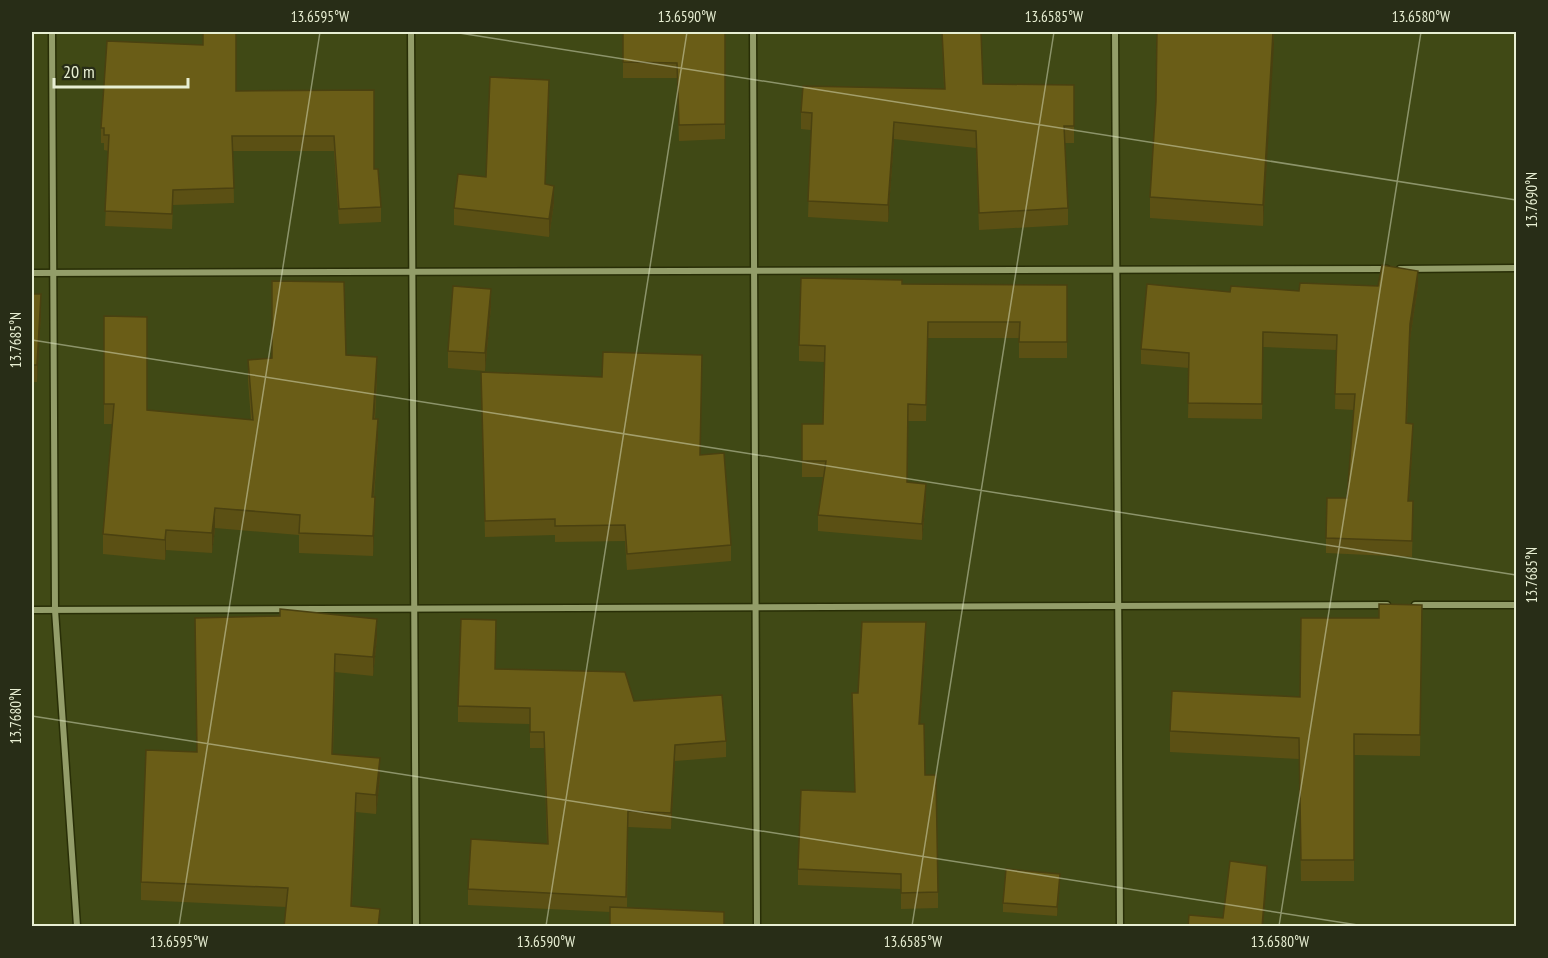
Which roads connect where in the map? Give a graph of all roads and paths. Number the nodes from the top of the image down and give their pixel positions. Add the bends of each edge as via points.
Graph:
1 (52, 32) edge
2 (411, 32) edge
3 (753, 32) edge
4 (1115, 32) edge
5 (1516, 268) edge
6 (1116, 269) junction
7 (412, 271) junction
8 (754, 271) junction
9 (32, 273) edge
10 (53, 273) junction
11 (1399, 605) edge
12 (1411, 605) edge
13 (1516, 605) edge
14 (1118, 606) junction
15 (755, 607) junction
16 (414, 609) junction
17 (32, 610) edge
18 (55, 610) junction
19 (77, 927) edge
20 (416, 927) edge
21 (757, 927) edge
22 (1120, 927) edge

1 - 10 street
2 - 7 street
3 - 8 street
4 - 6 street
5 - 6 street
6 - 8 street
6 - 14 street
7 - 8 street
7 - 10 street
7 - 16 street
8 - 15 street
9 - 10 street
10 - 18 street
11 - 14 street
12 - 13 street
14 - 15 street
14 - 22 street
15 - 16 street
15 - 21 street
16 - 18 street
16 - 20 street
17 - 18 street
18 - 19 street

